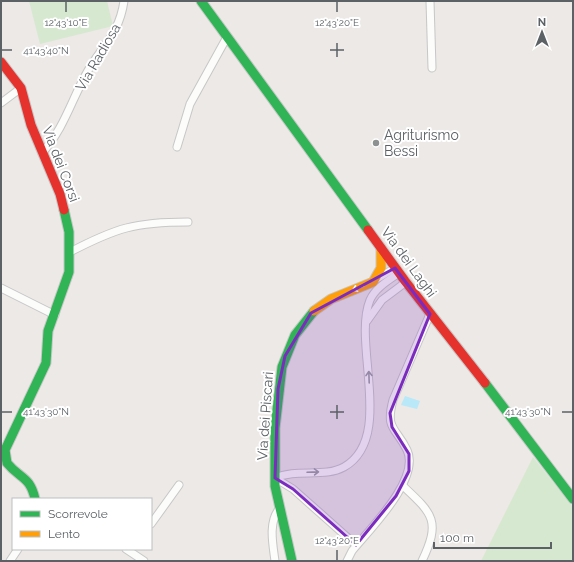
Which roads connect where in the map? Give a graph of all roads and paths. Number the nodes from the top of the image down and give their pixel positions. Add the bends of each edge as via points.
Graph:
1 (124, 1) edge
2 (201, 1) edge
3 (430, 1) edge
4 (227, 37) junction
5 (1, 62) edge
6 (432, 68) dead end
7 (21, 88) junction
8 (1, 103) edge
9 (177, 147) dead end
10 (42, 153) junction
11 (188, 222) dead end
12 (381, 247) junction
13 (70, 252) junction
14 (397, 270) junction
15 (373, 282) junction
16 (406, 282) junction
17 (1, 288) edge
18 (430, 314) junction
19 (55, 315) junction
20 (366, 322) junction
21 (275, 478) junction
22 (179, 485) dead end
23 (403, 486) junction
24 (35, 498) edge
25 (573, 500) edge
26 (279, 509) junction
27 (152, 523) edge
28 (356, 545) junction
29 (17, 550) edge
30 (130, 550) edge
31 (10, 561) edge
32 (144, 561) edge
33 (275, 561) edge
34 (292, 561) edge
35 (347, 561) edge
36 (422, 561) edge

1 - 10 street, Via Radiosa via 117,29 89,68 58,133
2 - 4 street, Via dei Laghi
3 - 6 street
4 - 9 street via 190,104
4 - 12 street, Via dei Laghi
5 - 7 street, Via dei Corsi
7 - 8 street
7 - 10 street, Via dei Corsi
10 - 13 street, Via dei Corsi via 64,208
11 - 13 street via 129,226 108,233
12 - 14 street, Via dei Laghi
12 - 15 street via 381,268
13 - 19 street, Via dei Corsi via 69,272
14 - 15 street, Via dei Piscari
14 - 16 street, Via dei Laghi
14 - 20 street via 374,294 366,314
15 -> 21 street, Via dei Piscari via 319,307 306,319 289,346 278,389
16 - 18 street, Via dei Laghi
16 - 20 street via 376,305
17 - 19 street
18 - 23 street via 393,400 390,413 392,427 410,458
18 - 25 street, Via dei Laghi
19 - 24 street, Via dei Corsi via 48,331 46,363 5,450 9,465 30,481
21 -> 20 street via 290,472 339,469 350,462 363,445 367,434 369,400
21 - 26 street, Via dei Piscari
21 - 28 street via 293,489
22 - 27 street
23 - 28 street
23 - 36 street via 425,508 432,522 432,538
26 - 33 street via 273,522
26 - 34 street, Via dei Piscari
28 - 35 street
29 - 31 street
30 - 32 street

